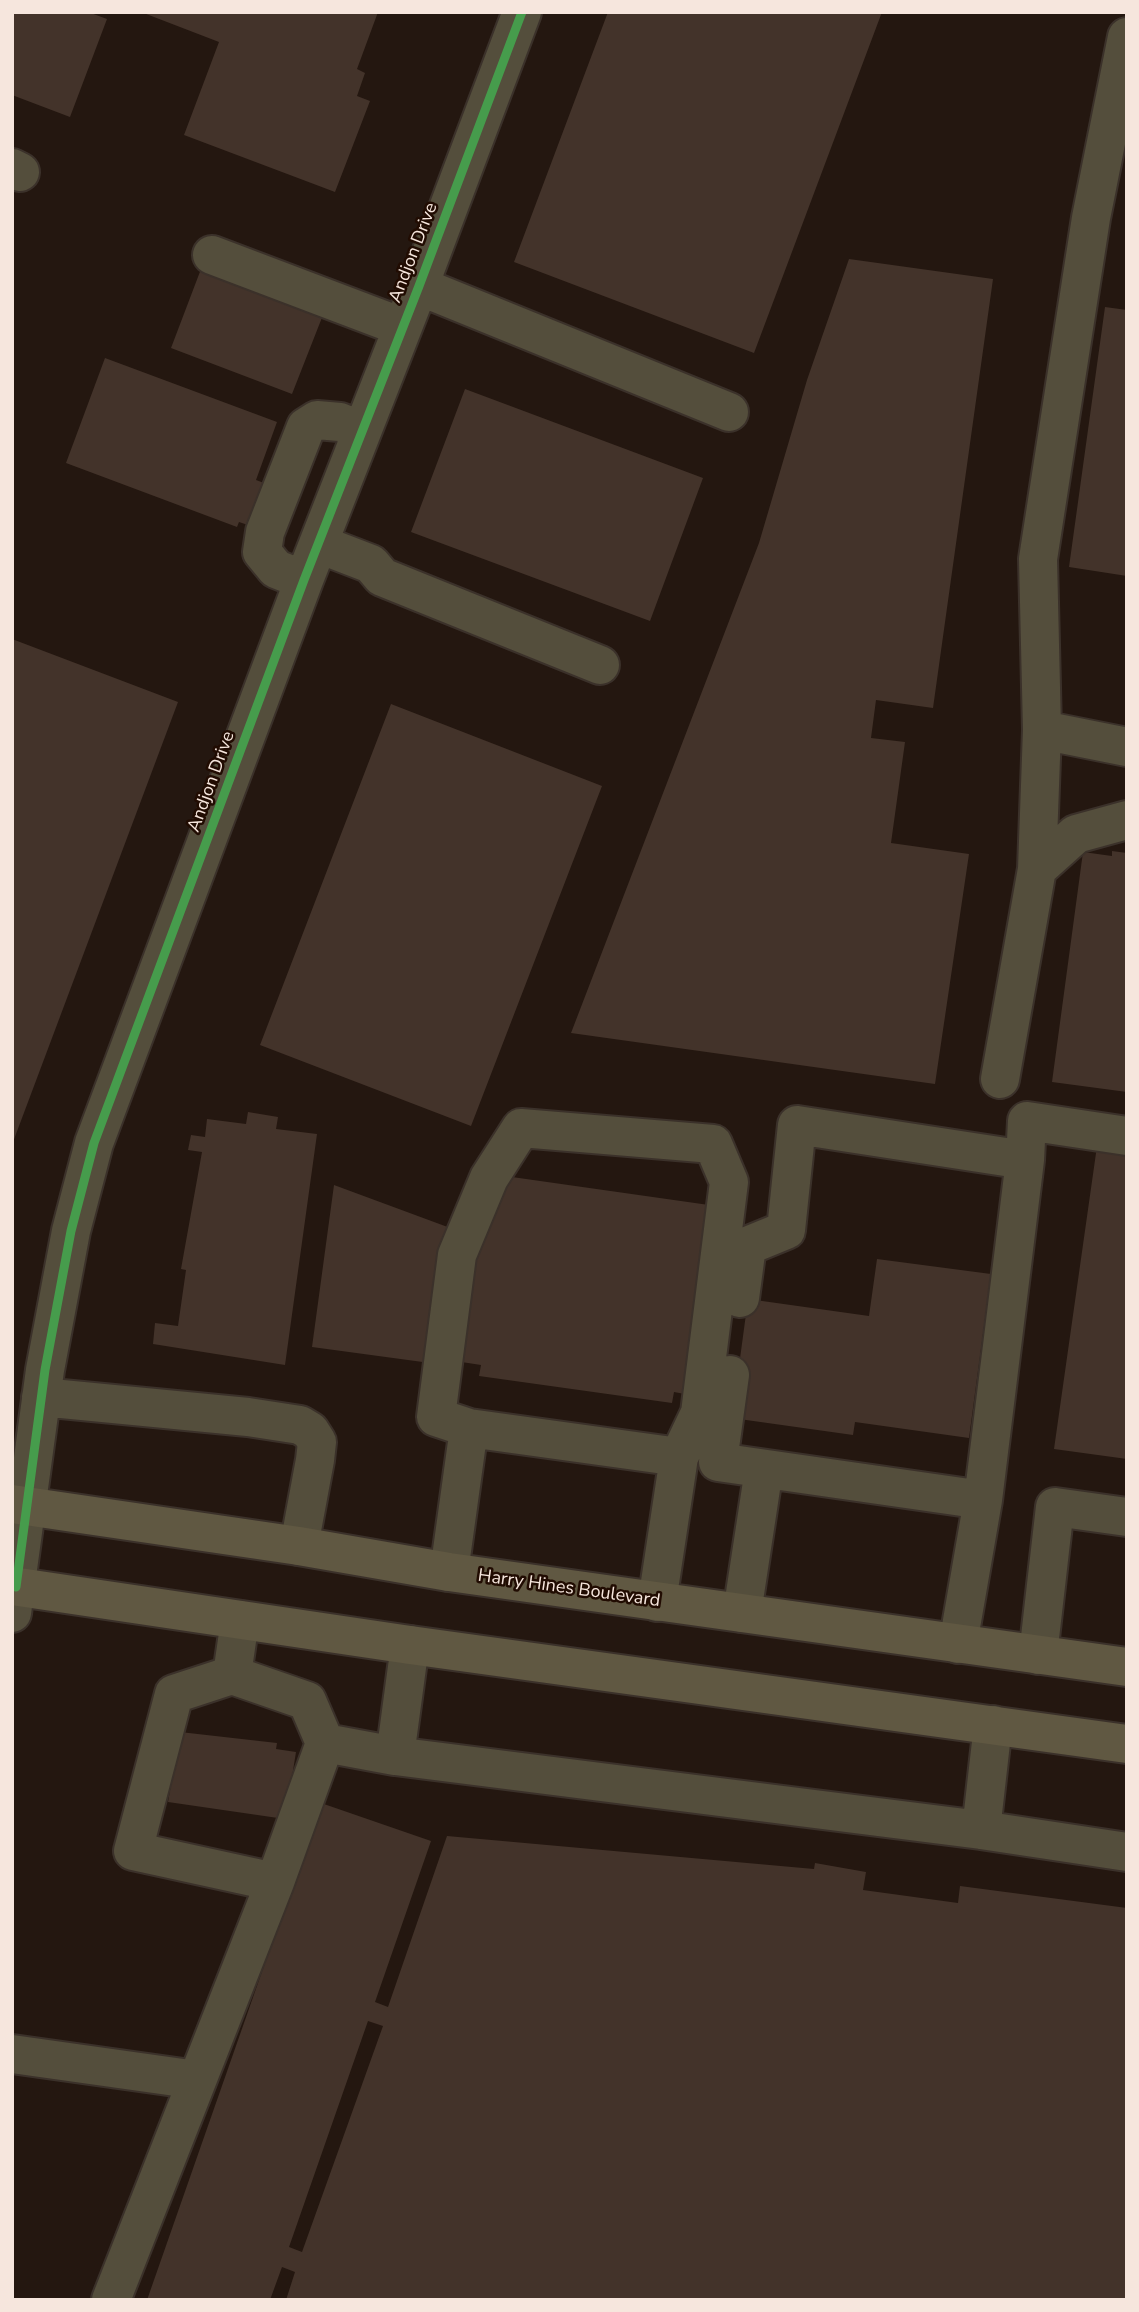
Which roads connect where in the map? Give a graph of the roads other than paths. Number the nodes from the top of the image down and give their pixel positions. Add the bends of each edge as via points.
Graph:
1 (522, 12) edge
2 (1127, 37) edge
3 (1116, 146) edge
4 (212, 255) dead end
5 (419, 286) junction
6 (402, 327) junction
7 (729, 412) dead end
8 (362, 431) junction
9 (319, 544) junction
10 (304, 580) junction
11 (600, 665) dead end
12 (1042, 730) junction
13 (1126, 751) edge
14 (1127, 820) edge
15 (1037, 869) junction
16 (1000, 1079) dead end
17 (1127, 1136) edge
18 (1025, 1160) junction
19 (33, 1378) edge
20 (469, 1428) junction
21 (679, 1457) junction
22 (765, 1469) junction
23 (983, 1500) junction
24 (19, 1505) edge
25 (1127, 1517) edge
26 (299, 1546) junction
27 (449, 1572) junction
28 (13, 1595) edge
29 (657, 1602) junction
30 (742, 1613) junction
31 (240, 1620) junction
32 (958, 1644) junction
33 (410, 1645) junction
34 (1038, 1655) junction
35 (1127, 1667) edge
36 (232, 1675) junction
37 (993, 1726) junction
38 (325, 1743) junction
39 (1127, 1744) edge
40 (395, 1756) junction
41 (981, 1830) junction
42 (1127, 1852) edge
43 (275, 1882) junction
44 (12, 2054) edge
45 (197, 2080) junction
46 (111, 2300) edge

1 - 5 street, Andjon Drive
2 - 3 street
3 - 12 street via 1091,218 1038,559
4 - 6 street
5 - 6 street, Andjon Drive
5 - 7 street
6 - 8 street, Andjon Drive
8 - 9 street, Andjon Drive
8 - 10 street via 340,422 317,420 306,427 265,532 262,552 276,569
9 - 10 street, Andjon Drive
9 - 11 street via 371,564 382,577
10 - 19 street, Andjon Drive via 94,1143
12 - 13 street
12 - 15 street
14 - 15 street via 1076,834
15 - 16 street
17 - 18 street via 1027,1121
18 - 22 street via 797,1125 786,1230 747,1247 718,1462
18 - 23 street
19 - 24 street, Andjon Drive
19 - 26 street via 300,1425 310,1431 317,1443
20 - 21 street
20 - 21 street via 436,1417 457,1255 489,1178 521,1128 713,1143 729,1182 700,1413
20 - 27 street
21 - 29 street
22 - 23 street
22 - 30 street
23 - 32 street
24 - 26 main road, Harry Hines Boulevard
24 - 28 street, Andjon Drive
25 - 34 street via 1055,1507
26 - 27 main road, Harry Hines Boulevard
27 - 29 main road, Harry Hines Boulevard
28 - 31 main road
29 - 30 main road, Harry Hines Boulevard
30 - 32 main road, Harry Hines Boulevard
31 - 33 main road
31 - 36 street
32 - 34 main road, Harry Hines Boulevard
33 - 37 main road
33 - 40 street
34 - 35 main road, Harry Hines Boulevard
36 - 38 street via 307,1701
36 - 43 street via 174,1694 133,1851
37 - 39 main road
37 - 41 street
38 - 40 street
38 - 43 street
40 - 41 street
41 - 42 street
43 - 45 street
44 - 45 street
45 - 46 street

